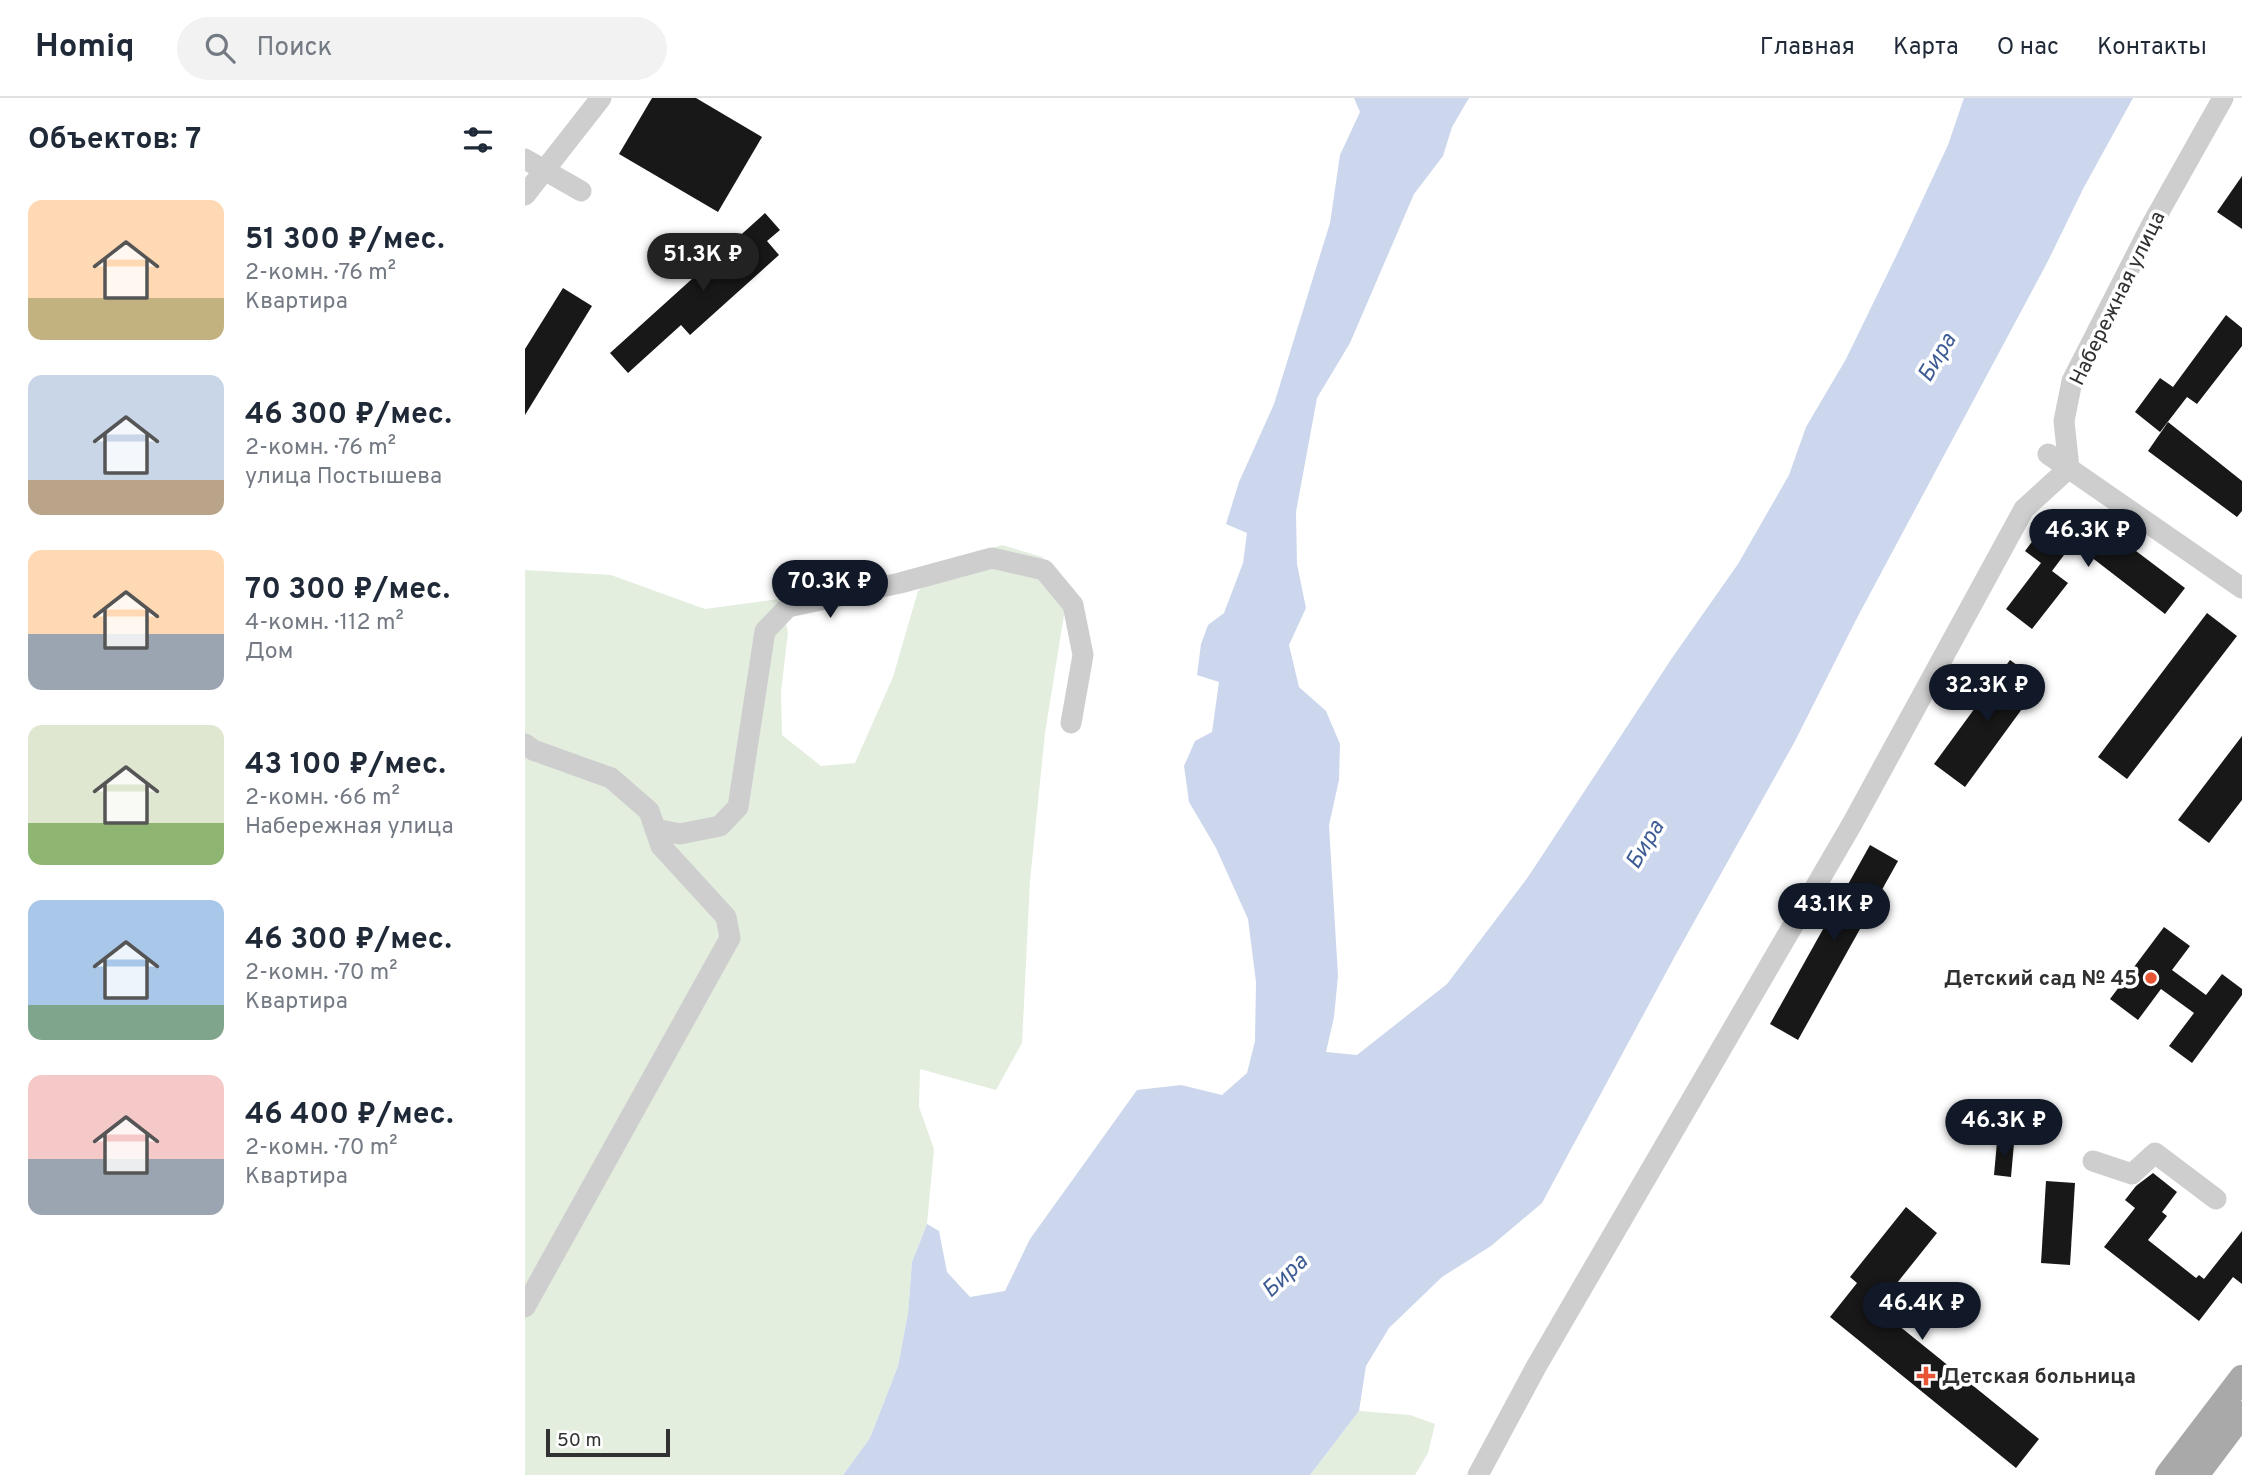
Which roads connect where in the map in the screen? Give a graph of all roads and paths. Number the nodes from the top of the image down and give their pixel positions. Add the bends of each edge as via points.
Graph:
1 (601, 98) edge
2 (2223, 98) edge
3 (525, 159) edge
4 (544, 170) junction
5 (581, 191) dead end
6 (525, 195) edge
7 (2048, 454) dead end
8 (2069, 468) junction
9 (2242, 588) edge
10 (1071, 723) dead end
11 (525, 744) edge
12 (655, 829) junction
13 (2093, 1161) dead end
14 (2216, 1199) dead end
15 (525, 1307) edge
16 (2242, 1378) edge
17 (2242, 1414) edge
18 (1478, 1475) edge
19 (2168, 1475) edge
20 (2196, 1475) edge

1 - 4 street
2 - 8 street, Набережная улица via 2072,382 2064,421
3 - 4 street
4 - 5 street
4 - 6 street
7 - 8 street
8 - 9 street
8 - 18 street via 2024,509 1852,824 1536,1367
10 - 12 street via 1083,654 1073,605 1044,570 992,558 788,607 765,631 738,807 720,826 681,834
11 - 12 street via 611,778 649,811
12 - 15 street via 661,846 726,917 730,938
13 - 14 street via 2132,1174 2155,1153
16 - 19 main road
17 - 20 main road

